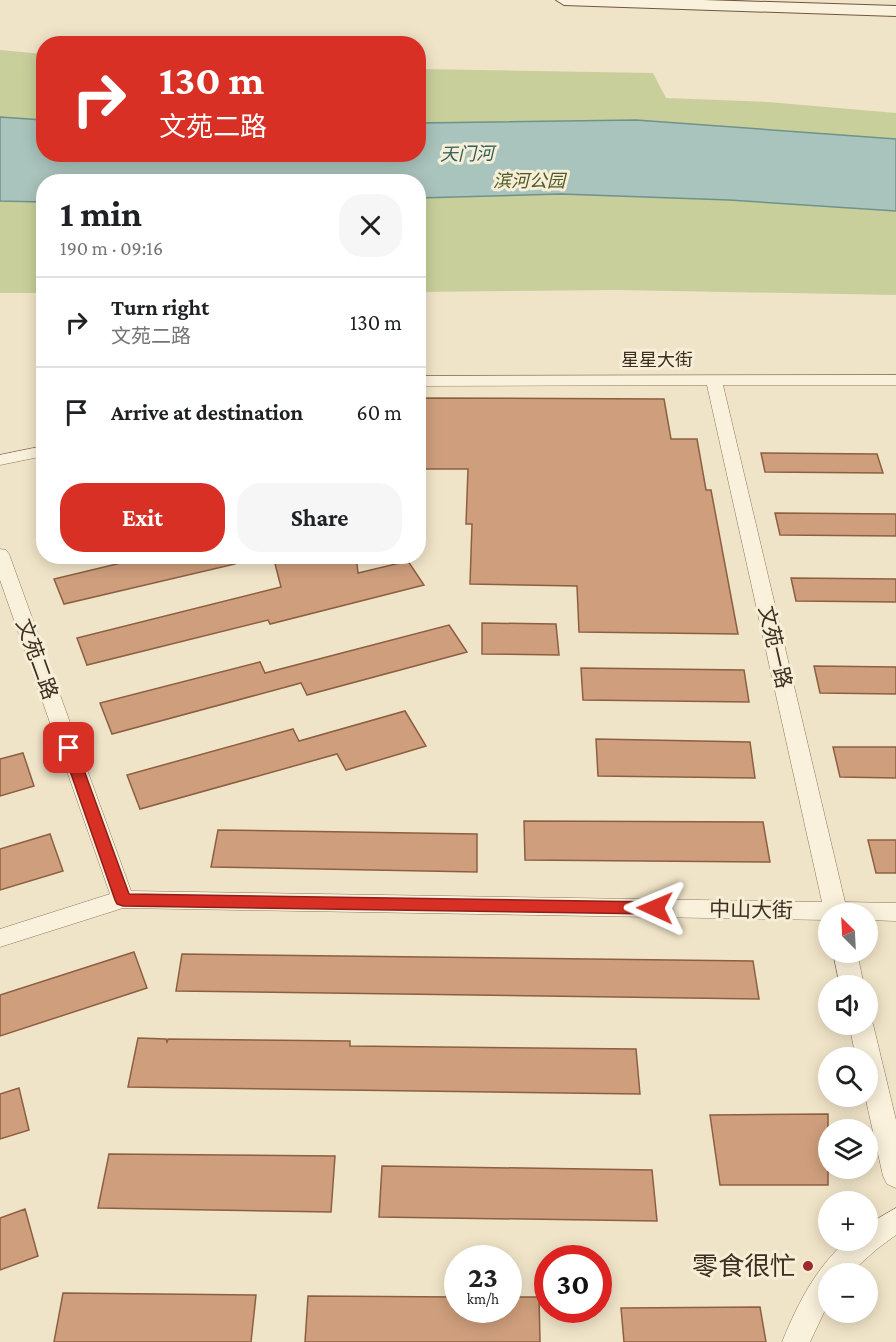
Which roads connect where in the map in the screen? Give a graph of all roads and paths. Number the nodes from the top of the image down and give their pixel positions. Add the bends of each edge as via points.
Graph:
1 (564, 0) edge
2 (678, 0) edge
3 (638, 1) edge
4 (896, 10) edge
5 (714, 380) junction
6 (896, 380) edge
7 (426, 381) edge
8 (36, 453) edge
9 (0, 460) edge
10 (0, 554) edge
11 (123, 900) junction
12 (834, 903) edge
13 (818, 912) edge
14 (878, 912) edge
15 (896, 912) edge
16 (0, 938) edge
17 (864, 1035) edge
18 (896, 1176) edge
19 (896, 1220) edge
20 (878, 1232) edge
21 (855, 1251) edge
22 (841, 1263) edge
23 (818, 1295) edge
24 (796, 1342) edge

1 - 3 main road
2 - 4 main road
3 - 4 main road
5 - 6 street, 星星大街
5 - 7 street, 星星大街
5 - 12 street, 文苑一路
8 - 9 street
10 - 11 street, 文苑二路
11 - 13 street, 中山大街
11 - 16 street, 中山大街
14 - 15 street, 中山大街
17 - 18 street
19 - 20 street
21 - 22 street
23 - 24 street

